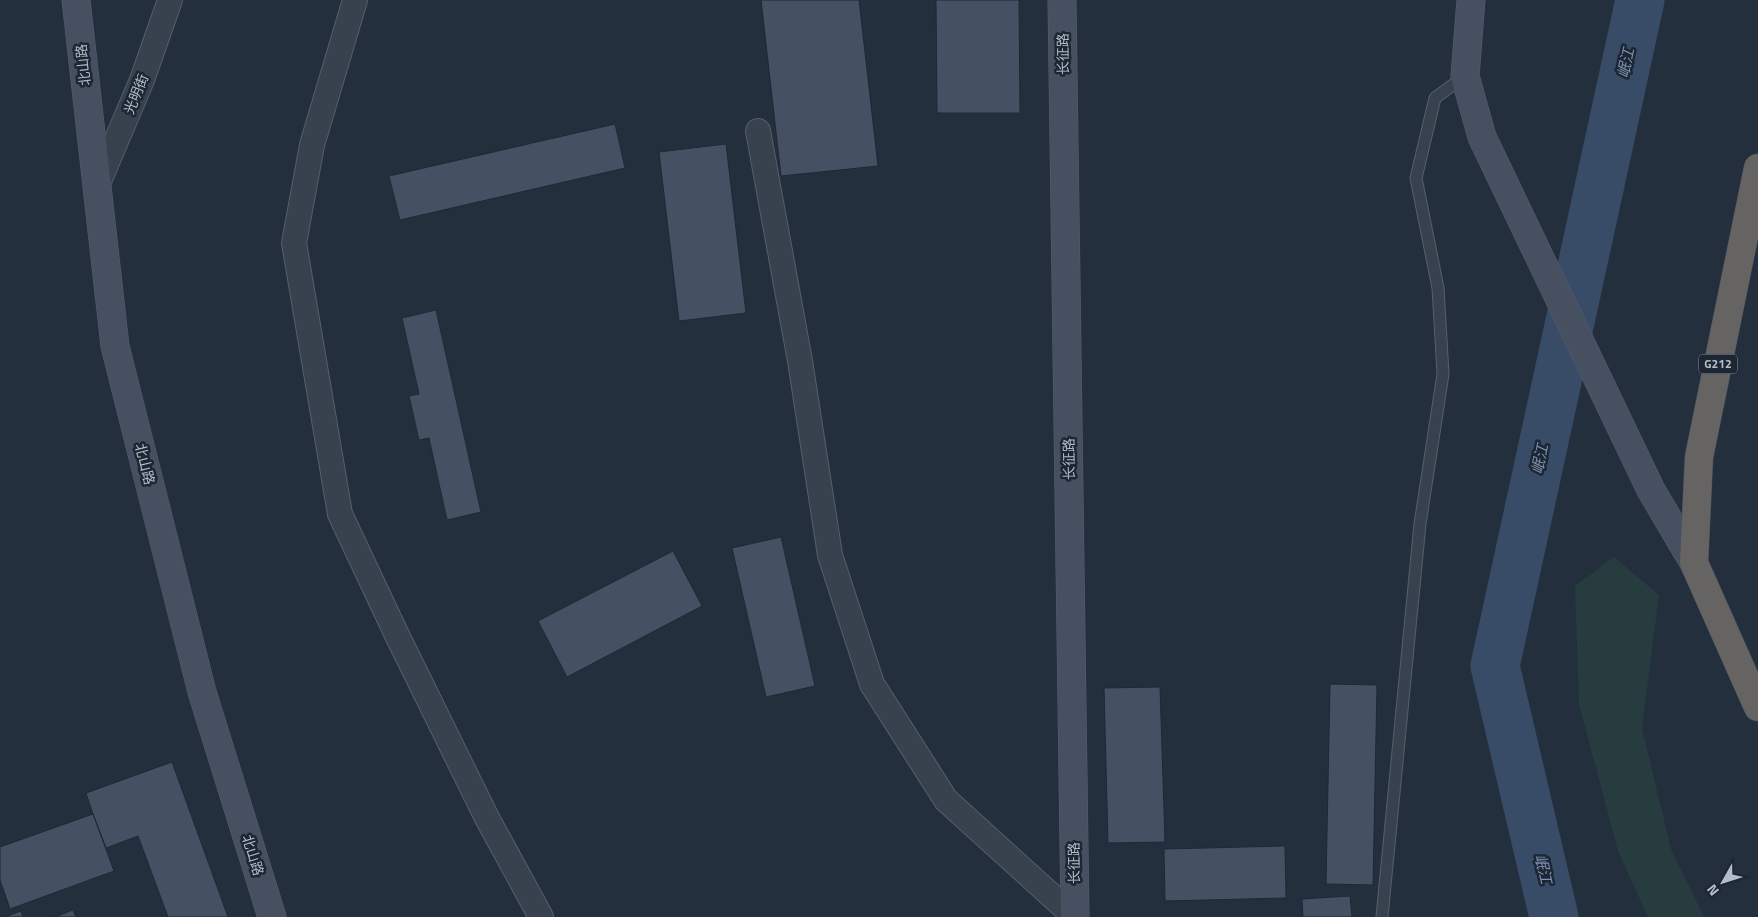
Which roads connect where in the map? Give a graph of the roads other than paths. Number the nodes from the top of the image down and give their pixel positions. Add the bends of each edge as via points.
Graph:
1 (76, 0) edge
2 (170, 0) edge
3 (356, 0) edge
4 (1062, 0) edge
5 (1471, 0) edge
6 (1465, 76) junction
7 (758, 131) dead end
8 (1758, 168) edge
9 (96, 186) junction
10 (1694, 562) junction
11 (1758, 707) edge
12 (272, 917) edge
13 (540, 917) edge
14 (1075, 917) edge
15 (1382, 917) edge

1 - 9 main road, 北山路
2 - 9 street, 光明街 via 142,80
3 - 13 street via 312,145 294,244 340,514 479,801
4 - 14 main road, 长征路
5 - 6 main road
6 - 10 main road via 1482,137 1651,490
6 - 15 lane via 1436,98 1416,178 1438,288 1443,374 1420,524
7 - 14 street via 800,361 830,556 872,684 946,800
8 - 10 highway, G212 via 1700,457
9 - 12 main road, 北山路 via 115,346 202,692
10 - 11 highway, G212

